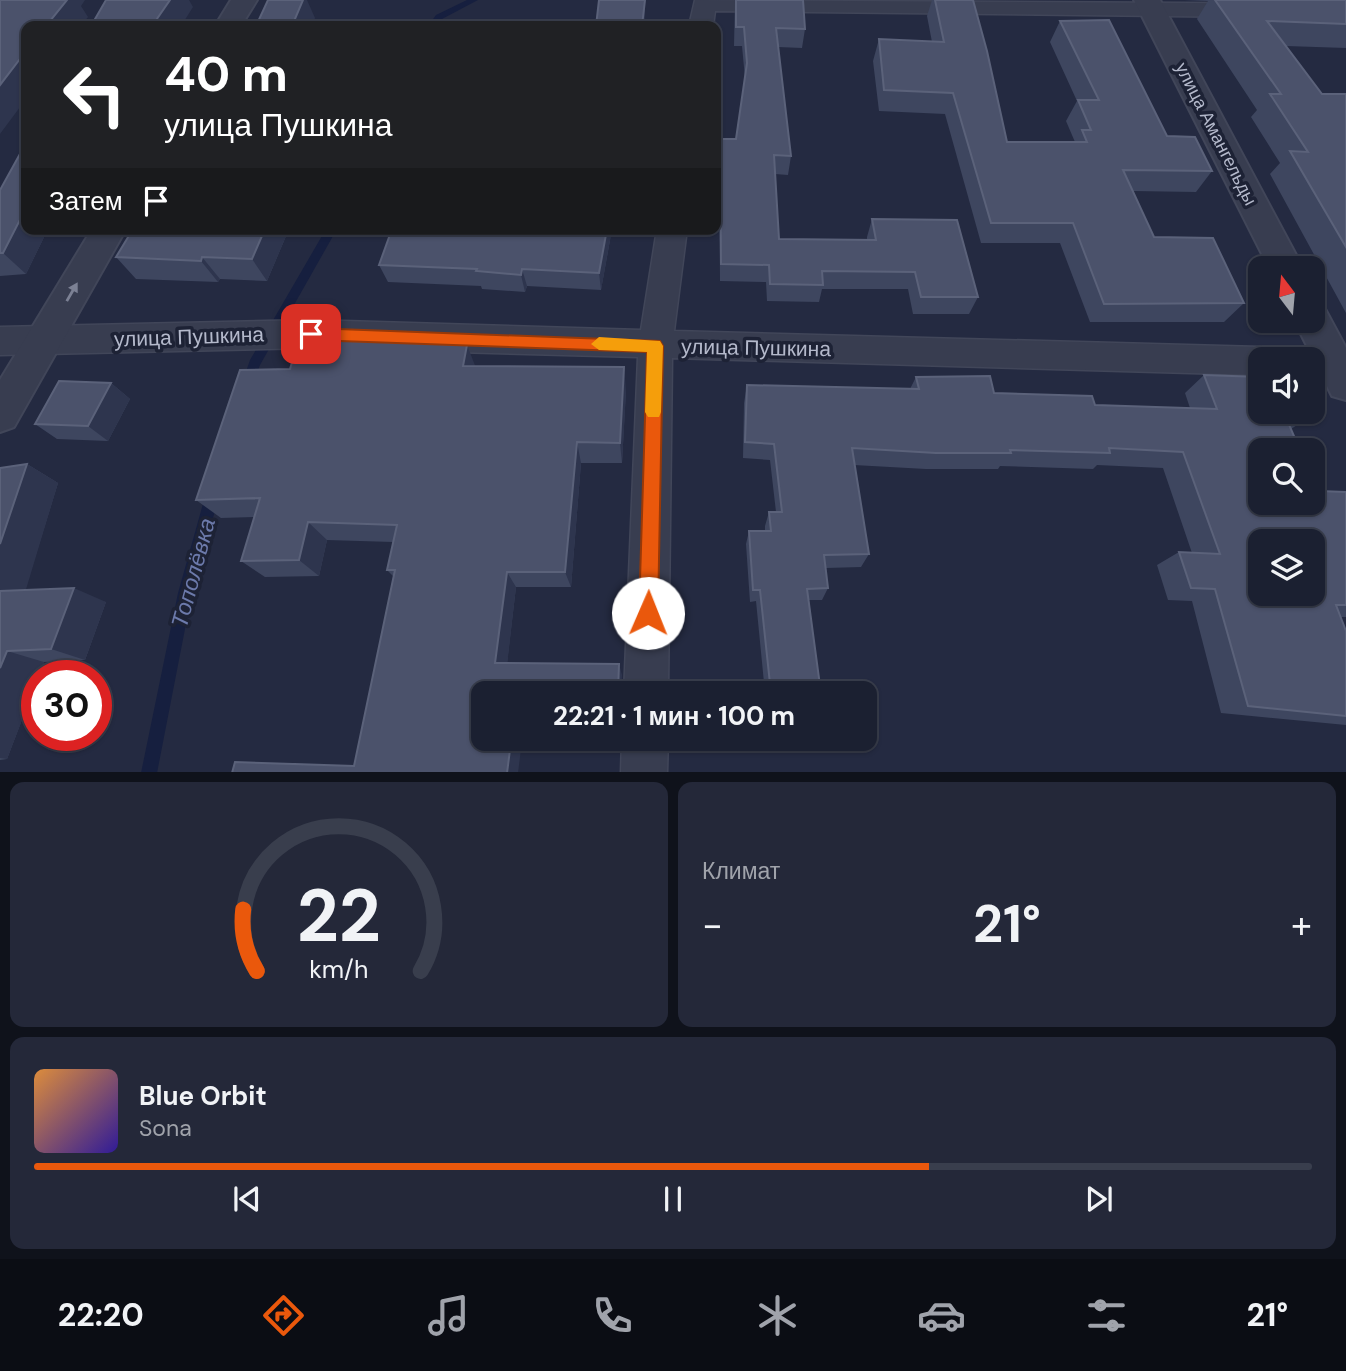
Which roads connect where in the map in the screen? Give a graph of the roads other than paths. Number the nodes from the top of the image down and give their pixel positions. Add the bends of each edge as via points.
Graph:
1 (244, 0) edge
2 (1149, 4) edge
3 (1346, 11) edge
4 (702, 15) edge
5 (231, 21) edge
6 (105, 235) edge
7 (670, 235) edge
8 (1280, 256) edge
9 (1319, 333) edge
10 (0, 341) edge
11 (43, 342) junction
12 (655, 346) junction
13 (1248, 361) edge
14 (1335, 368) edge
15 (0, 415) edge
16 (646, 681) edge
17 (645, 751) edge
18 (644, 772) edge

1 - 5 street
2 - 3 street
2 - 4 street
2 - 8 street, улица Амангельды
11 -> 6 street
7 - 12 street
9 - 14 street
10 - 11 street, улица Пушкина
11 - 12 street, улица Пушкина via 311,334
11 - 15 street
12 - 13 street, улица Пушкина
12 - 16 street
17 - 18 street

